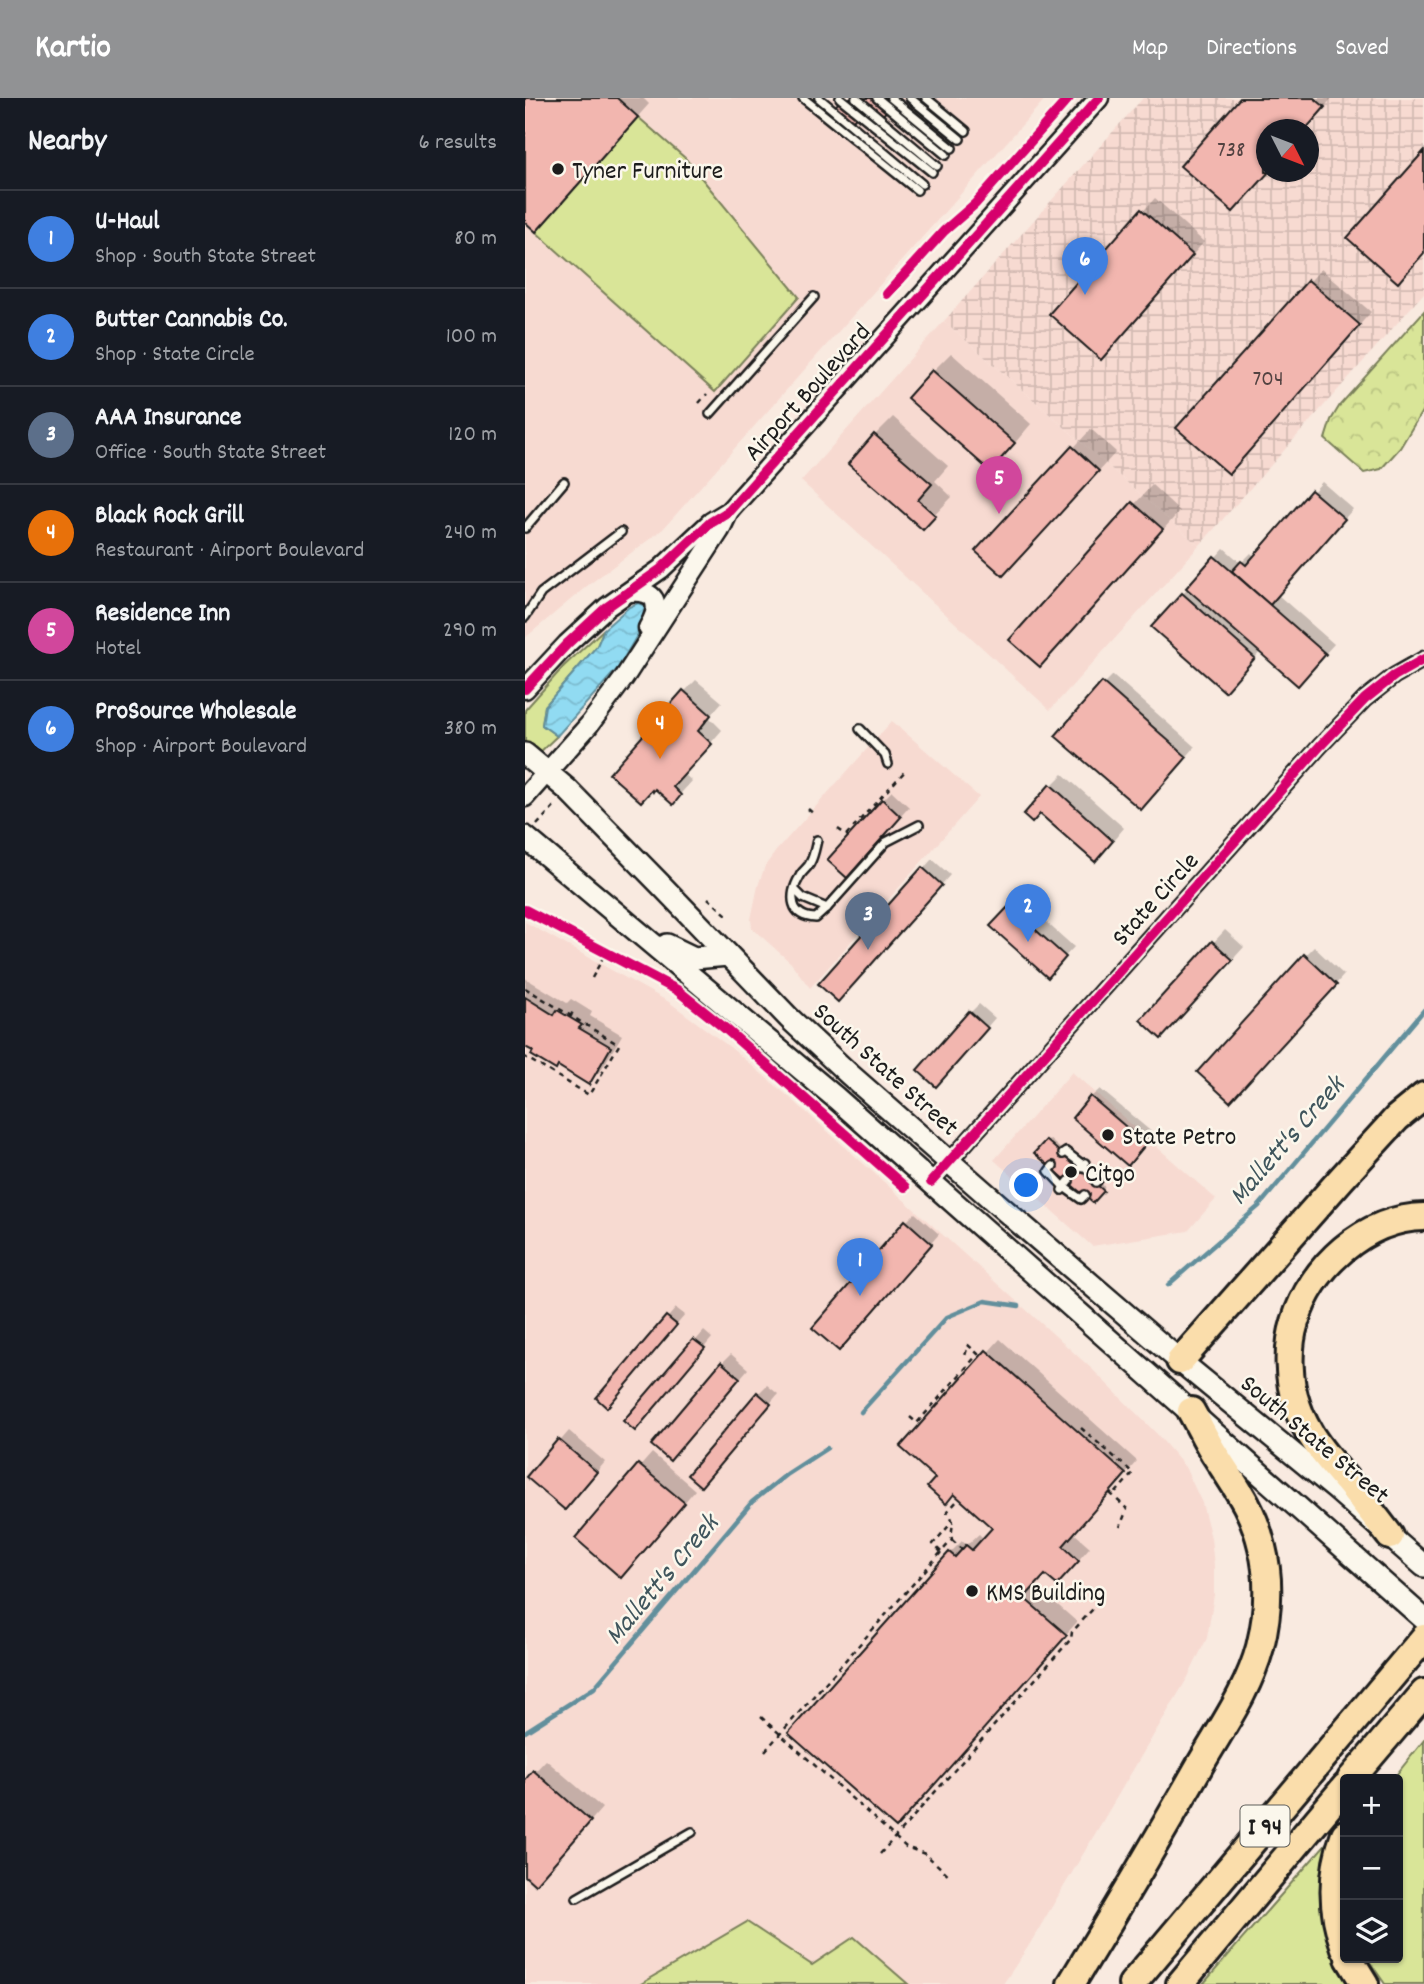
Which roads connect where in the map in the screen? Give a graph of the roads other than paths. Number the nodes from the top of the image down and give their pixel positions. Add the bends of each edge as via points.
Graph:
1 (803, 98) edge
2 (820, 98) edge
3 (840, 98) edge
4 (856, 98) edge
5 (877, 98) edge
6 (891, 98) edge
7 (910, 98) edge
8 (926, 98) edge
9 (1099, 98) edge
10 (966, 131) dead end
11 (960, 139) dead end
12 (952, 148) dead end
13 (946, 155) dead end
14 (814, 297) dead end
15 (709, 414) dead end
16 (564, 482) dead end
17 (729, 511) junction
18 (525, 528) edge
19 (621, 533) dead end
20 (630, 592) junction
21 (525, 617) edge
22 (1424, 659) edge
23 (624, 678) junction
24 (525, 689) edge
25 (860, 729) dead end
26 (525, 754) edge
27 (888, 764) dead end
28 (546, 772) junction
29 (525, 797) edge
30 (919, 825) dead end
31 (529, 834) edge
32 (817, 840) dead end
33 (567, 872) junction
34 (795, 890) junction
35 (827, 908) junction
36 (728, 955) junction
37 (1424, 1096) edge
38 (1063, 1154) dead end
39 (950, 1161) junction
40 (1053, 1166) dead end
41 (931, 1182) junction
42 (1096, 1182) dead end
43 (1085, 1195) dead end
44 (1001, 1207) junction
45 (1424, 1217) edge
46 (983, 1228) junction
47 (1180, 1361) junction
48 (1191, 1411) junction
49 (1390, 1536) junction
50 (1418, 1561) edge
51 (1424, 1619) edge
52 (1424, 1638) edge
53 (1424, 1693) edge
54 (1424, 1714) edge
55 (1355, 1774) edge
56 (1378, 1774) edge
57 (1340, 1793) edge
58 (692, 1832) dead end
59 (1344, 1837) edge
60 (577, 1898) dead end
61 (1340, 1936) edge
62 (1352, 1963) edge
63 (1070, 1984) edge
64 (1132, 1984) edge
65 (1179, 1984) edge
66 (1364, 1984) edge

1 - 2 lane via 919,187
3 - 4 lane via 935,169
5 - 13 lane
6 - 12 lane
7 - 11 lane
8 - 10 lane
9 - 17 street, Airport Boulevard
14 - 15 lane
16 - 18 lane
17 - 20 street, Airport Boulevard
17 - 23 street, Airport Boulevard
19 - 21 lane via 541,593
20 - 23 street via 646,593 657,608 629,658
20 - 24 street, Airport Boulevard via 607,607
22 - 39 street, State Circle via 1365,699 1320,746
23 - 28 street, Airport Boulevard
25 - 27 lane
26 - 28 main road, South State Street
28 - 29 street, Airport Boulevard
28 - 36 main road, South State Street
30 - 35 lane via 886,842
31 - 33 main road
32 - 34 lane
33 - 36 main road via 670,947 694,958
33 - 41 main road
34 - 35 lane
34 - 35 lane via 792,902 805,918 816,918
36 - 39 main road, South State Street via 819,1046
37 - 47 highway via 1397,1118
38 - 42 lane via 1083,1165
39 - 41 street, State Circle
39 - 44 main road, South State Street
40 - 43 lane via 1049,1171 1065,1186 1081,1199
41 - 46 main road
44 - 46 street
44 - 47 main road, South State Street
45 - 49 highway via 1383,1225 1357,1238 1332,1259 1308,1290 1295,1322 1290,1354 1291,1382 1309,1433
46 - 48 main road
47 - 48 main road via 1177,1374
47 - 49 main road, South State Street
48 - 51 main road
48 - 63 highway via 1245,1500 1262,1548 1267,1612 1249,1678
49 - 50 main road, South State Street
52 - 64 highway, I 94
53 - 55 highway
54 - 56 highway
57 - 65 highway, I 94
58 - 60 lane
59 - 61 highway via 1334,1883
62 - 66 highway

